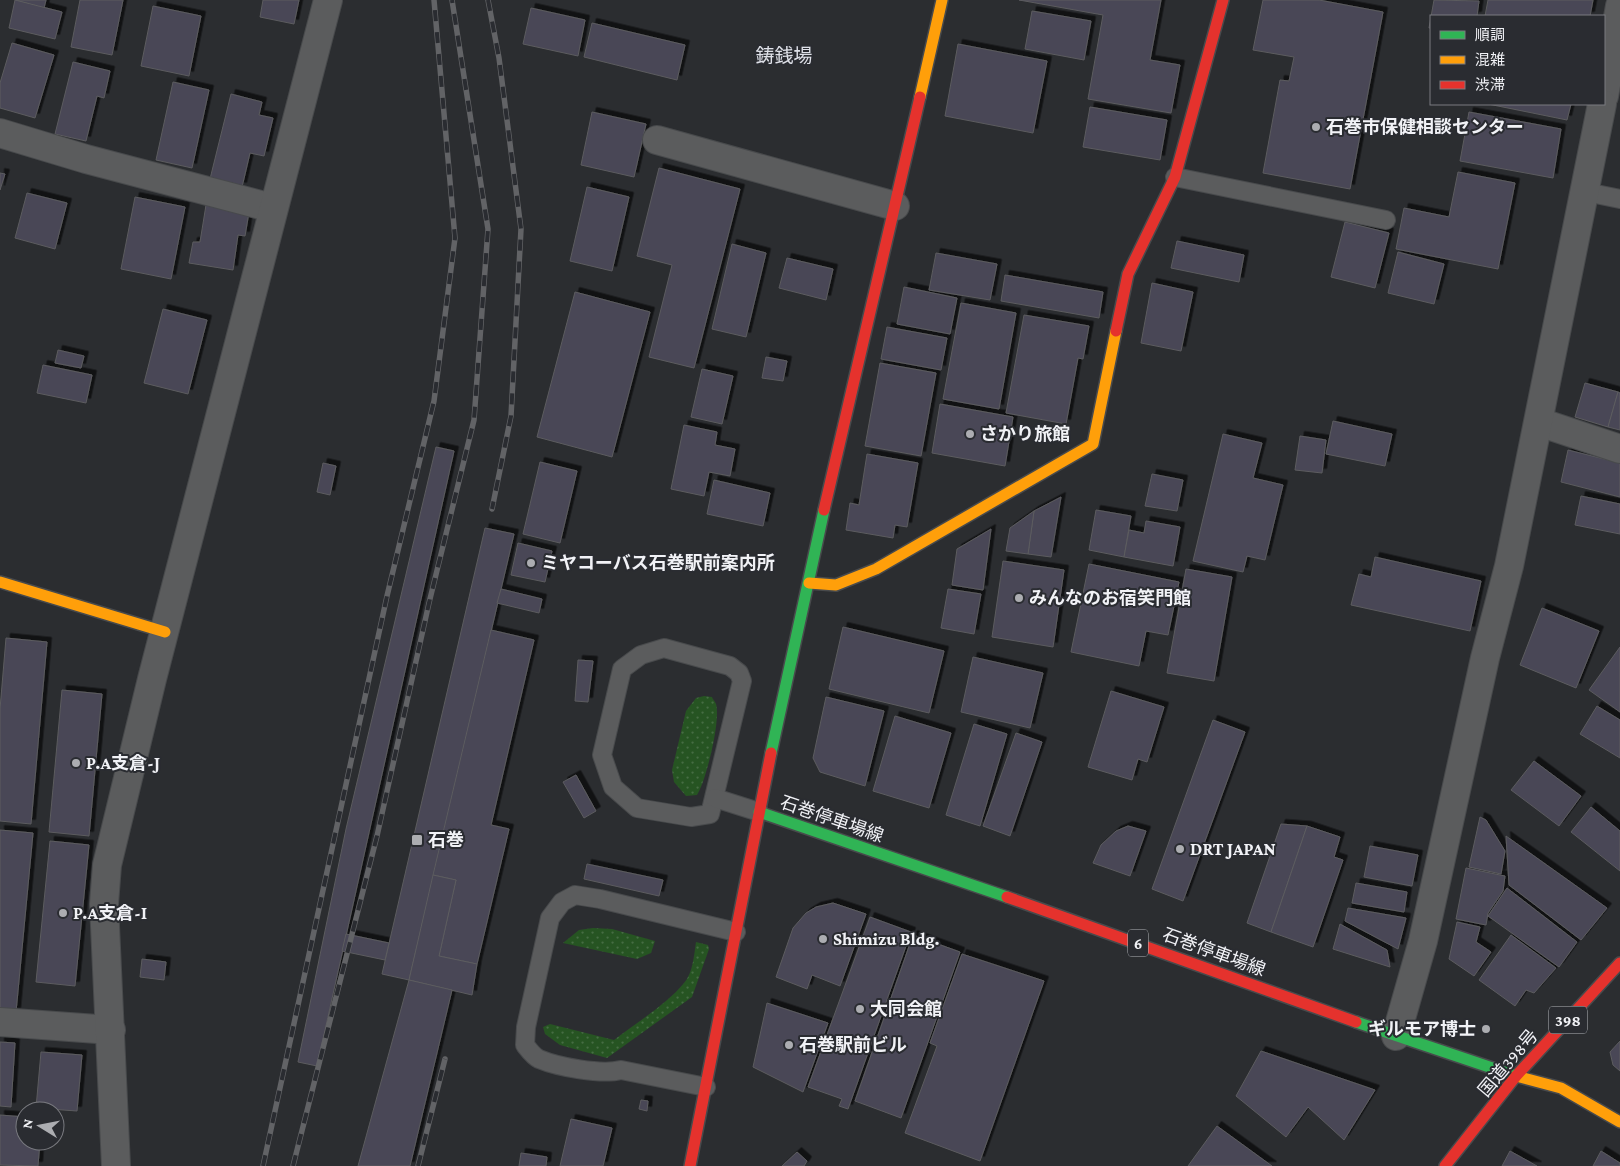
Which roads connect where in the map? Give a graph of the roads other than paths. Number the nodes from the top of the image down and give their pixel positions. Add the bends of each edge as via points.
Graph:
1 (328, 0) edge
2 (942, 0) edge
3 (1224, 0) edge
4 (1620, 6) edge
5 (1605, 90) edge
6 (1602, 105) edge
7 (0, 133) edge
8 (657, 140) dead end
9 (1175, 177) junction
10 (1586, 192) junction
11 (1620, 199) edge
12 (895, 206) junction
13 (272, 208) junction
14 (1386, 220) dead end
15 (1539, 422) junction
16 (1620, 449) edge
17 (0, 582) edge
18 (809, 583) junction
19 (165, 632) junction
20 (715, 798) junction
21 (758, 812) junction
22 (736, 932) junction
23 (1620, 963) edge
24 (0, 1022) edge
25 (111, 1030) junction
26 (1396, 1036) junction
27 (1516, 1076) junction
28 (706, 1087) junction
29 (1620, 1122) edge
30 (116, 1166) edge
31 (690, 1166) edge
32 (1446, 1166) edge

1 - 13 street
2 - 12 main road
3 - 9 main road
4 - 5 street
6 - 10 street
7 - 13 street
8 - 12 street
9 - 14 lane
9 - 18 main road via 1128,274 1093,444 876,569 836,585
10 - 11 lane
10 - 15 street
12 - 18 main road
13 - 19 street
15 - 16 street
15 - 26 street via 1423,941
17 - 19 main road
18 - 21 main road
19 - 25 street via 107,865 104,904
20 - 20 lane via 710,814 691,817 636,808 613,787 602,755 622,668 642,655 664,648 730,666 739,673 742,680
20 - 21 lane
21 - 22 main road
21 - 26 main road, 石巻停車場線 / 6 via 1108,932
22 - 28 main road
22 - 28 lane via 575,895 562,902 550,918 526,1027 525,1045 540,1059 591,1071 607,1073 621,1070
23 - 27 main road, 国道398号 / 398
24 - 25 street
25 - 30 street
26 - 27 main road, 石巻停車場線 / 6
27 - 29 main road, 石巻停車場線 via 1561,1088
27 - 32 main road, 国道398号 / 398
28 - 31 main road

